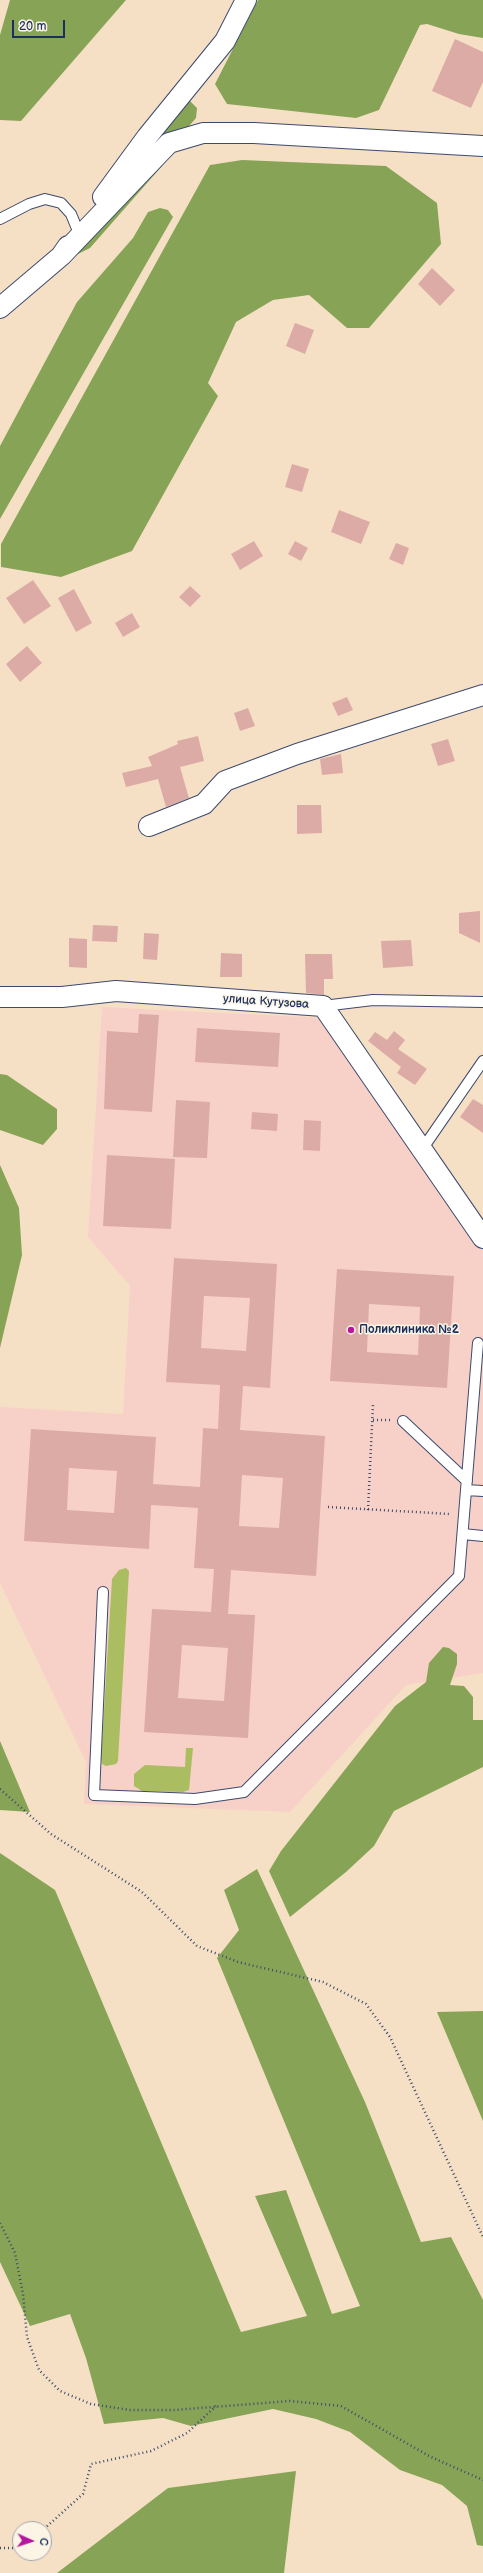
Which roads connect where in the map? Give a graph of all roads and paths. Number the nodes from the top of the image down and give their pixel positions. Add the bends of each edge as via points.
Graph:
1 (246, 0) edge
2 (483, 146) edge
3 (0, 219) edge
4 (78, 231) junction
5 (61, 256) junction
6 (0, 308) edge
7 (483, 695) edge
8 (149, 826) dead end
9 (0, 998) edge
10 (483, 1002) edge
11 (323, 1006) junction
12 (483, 1061) edge
13 (421, 1151) junction
14 (483, 1238) edge
15 (478, 1343) dead end
16 (373, 1404) dead end
17 (403, 1421) dead end
18 (466, 1486) junction
19 (483, 1491) edge
20 (328, 1507) dead end
21 (368, 1510) junction
22 (464, 1515) junction
23 (463, 1534) junction
24 (483, 1536) edge
25 (104, 1592) dead end
26 (0, 1789) edge
27 (0, 2223) edge
28 (483, 2237) edge
29 (216, 2406) junction
30 (483, 2480) edge
31 (52, 2522) edge
32 (0, 2548) edge
33 (12, 2548) edge

1 - 4 street via 225,41 147,137
2 - 5 street via 254,133 203,133 169,143
3 - 4 lane via 45,199 61,203 71,214
4 - 5 street
5 - 6 street
7 - 8 street via 298,754 225,781 204,804
9 - 11 street, улица Кутузова via 62,997 116,991
10 - 11 lane via 373,1000
11 - 13 street, улица Кутузова
12 - 13 lane
13 - 14 street, улица Кутузова
15 - 18 lane
16 - 21 path
17 - 18 lane
18 - 19 lane
18 - 22 lane
20 - 21 path
21 - 22 path
22 - 23 lane
23 - 24 lane
23 - 25 lane via 460,1576 244,1792 195,1799 94,1795
26 - 28 path via 51,1834 142,1892 197,1946 238,1962 323,1982 366,2004 390,2037
27 - 29 path via 15,2253 23,2294 27,2337 39,2370 60,2391 91,2404 130,2410 174,2410
29 - 30 path via 290,2401 341,2406 431,2457
29 - 31 path via 188,2433 152,2451 91,2464 83,2494
32 - 33 path

